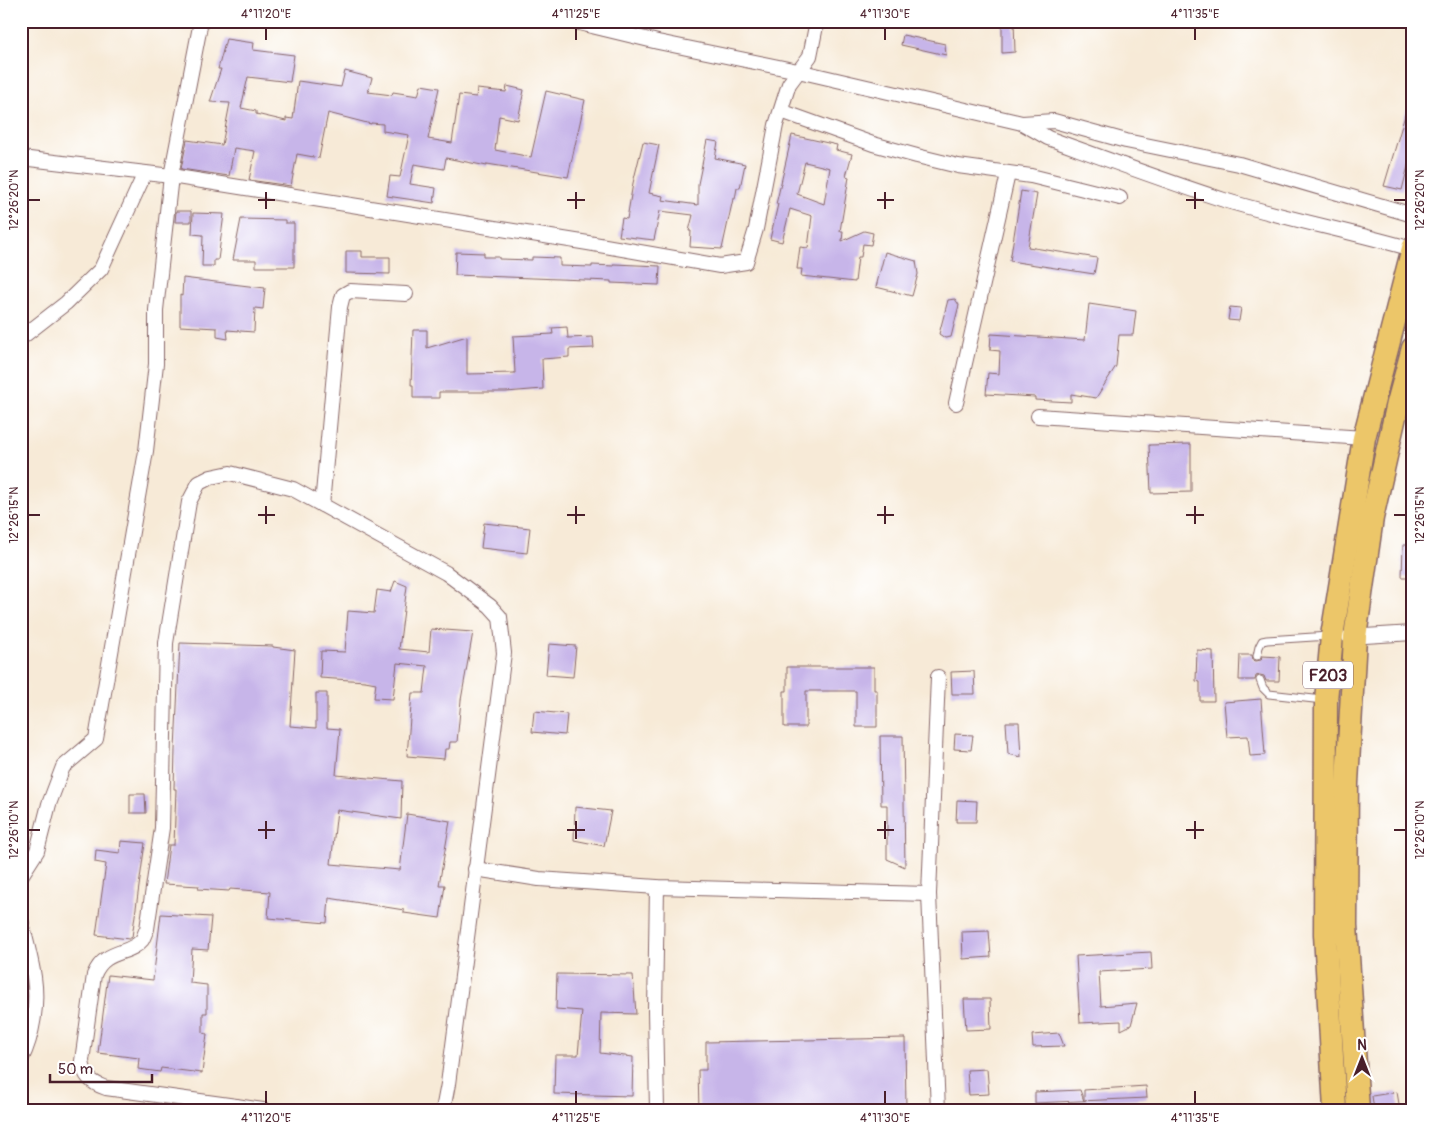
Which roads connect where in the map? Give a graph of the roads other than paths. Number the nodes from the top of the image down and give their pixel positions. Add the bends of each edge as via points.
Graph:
1 (201, 21) edge
2 (571, 21) edge
3 (817, 21) edge
4 (798, 71) junction
5 (781, 111) junction
6 (1022, 123) junction
7 (21, 158) edge
8 (145, 173) junction
9 (1008, 174) junction
10 (171, 176) junction
11 (1120, 198) dead end
12 (1413, 215) edge
13 (1413, 249) edge
14 (406, 294) dead end
15 (21, 338) edge
16 (1413, 348) edge
17 (956, 403) dead end
18 (1038, 416) dead end
19 (1364, 438) junction
20 (322, 505) junction
21 (1413, 633) edge
22 (1332, 636) junction
23 (1355, 637) junction
24 (1257, 656) dead end
25 (938, 677) dead end
26 (1260, 680) dead end
27 (1326, 700) junction
28 (476, 869) junction
29 (21, 876) edge
30 (658, 887) junction
31 (929, 894) junction
32 (21, 920) edge
33 (21, 1060) edge
34 (240, 1108) edge
35 (263, 1110) edge
36 (443, 1110) edge
37 (657, 1110) edge
38 (938, 1110) edge
39 (1335, 1110) edge
40 (1358, 1110) edge

1 - 10 street
2 - 4 street
3 - 4 street via 810,56
4 - 5 street via 789,84
4 - 6 street
5 - 9 street via 873,144 958,166
5 - 10 street via 746,262 720,266
6 - 12 street via 1054,121 1126,141 1238,164
6 - 13 street via 1048,138 1224,200
7 - 8 street
8 - 10 street
8 - 15 street via 101,268 66,303
9 - 11 street via 1067,184
9 - 17 street
10 - 29 street via 156,310 156,364 146,451 96,739 63,767 37,851
13 - 19 main road, F203
14 - 20 street via 350,291 343,295
16 - 23 main road, F203 via 1372,518
18 - 19 street
19 - 22 main road, F203
20 - 28 street via 446,573 500,617 504,653
20 - 34 street via 293,489 230,473 199,482 189,502 166,643 162,828 147,929 142,940 98,966 83,1051 83,1071 96,1085
21 - 23 street
22 - 23 street
22 - 24 lane via 1262,641
22 - 27 main road, F203
23 - 40 main road, F203 via 1347,783 1346,925
25 - 31 street
26 - 27 lane via 1269,694
27 - 39 main road, F203 via 1324,934
28 - 30 street via 538,880
28 - 36 street
30 - 31 street
30 - 37 street
31 - 38 street
32 - 33 street via 34,978 35,1003 30,1039
34 - 35 street

